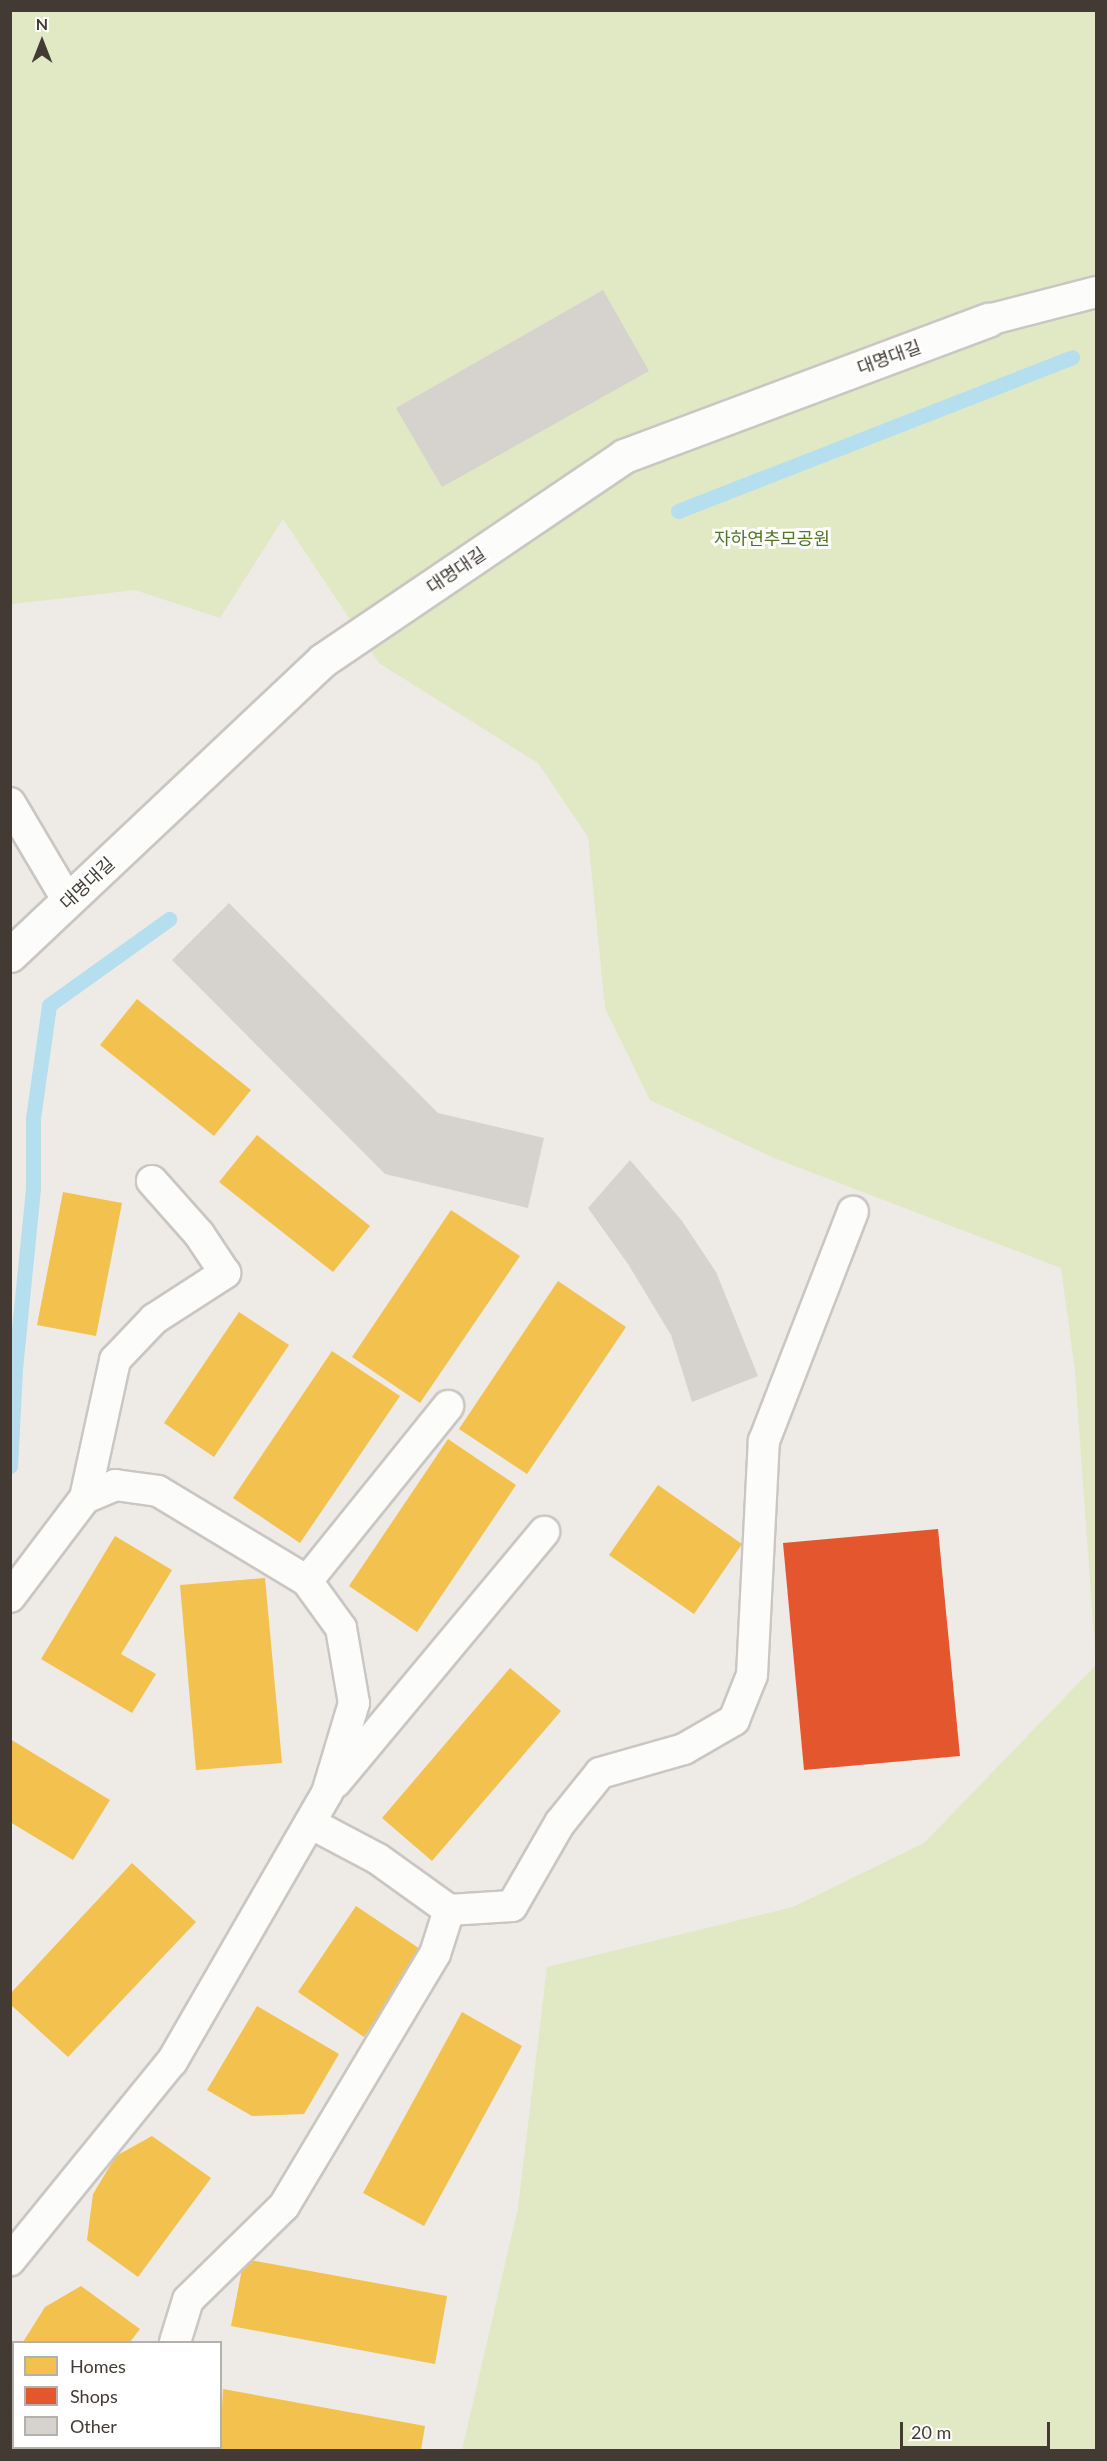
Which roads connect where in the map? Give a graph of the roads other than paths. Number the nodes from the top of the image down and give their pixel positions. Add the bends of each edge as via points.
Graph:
1 (1096, 292) edge
2 (987, 320) joint
3 (10, 803) edge
4 (68, 901) junction
5 (10, 955) edge
6 (152, 1181) dead end
7 (853, 1212) dead end
8 (448, 1406) dead end
9 (85, 1498) junction
10 (544, 1532) dead end
11 (307, 1581) junction
12 (10, 1597) edge
13 (327, 1793) junction
14 (310, 1823) junction
15 (449, 1910) junction
16 (10, 2260) edge
17 (176, 2341) edge

1 - 2 lane
2 - 4 street, 대명대길 via 624,456 323,660
3 - 4 lane
4 - 5 street, 대명대길
6 - 9 lane via 199,1234 225,1273 154,1319 115,1360
7 - 15 lane via 764,1441 752,1675 734,1720 684,1749 600,1773 560,1823 512,1906
8 - 11 lane
9 - 11 lane via 115,1485 158,1491
9 - 12 lane
10 - 13 lane
11 - 13 lane via 341,1628 354,1703
13 - 14 lane
14 - 15 lane via 378,1859
14 - 16 lane via 172,2061
15 - 17 lane via 435,1954 284,2206 188,2300

